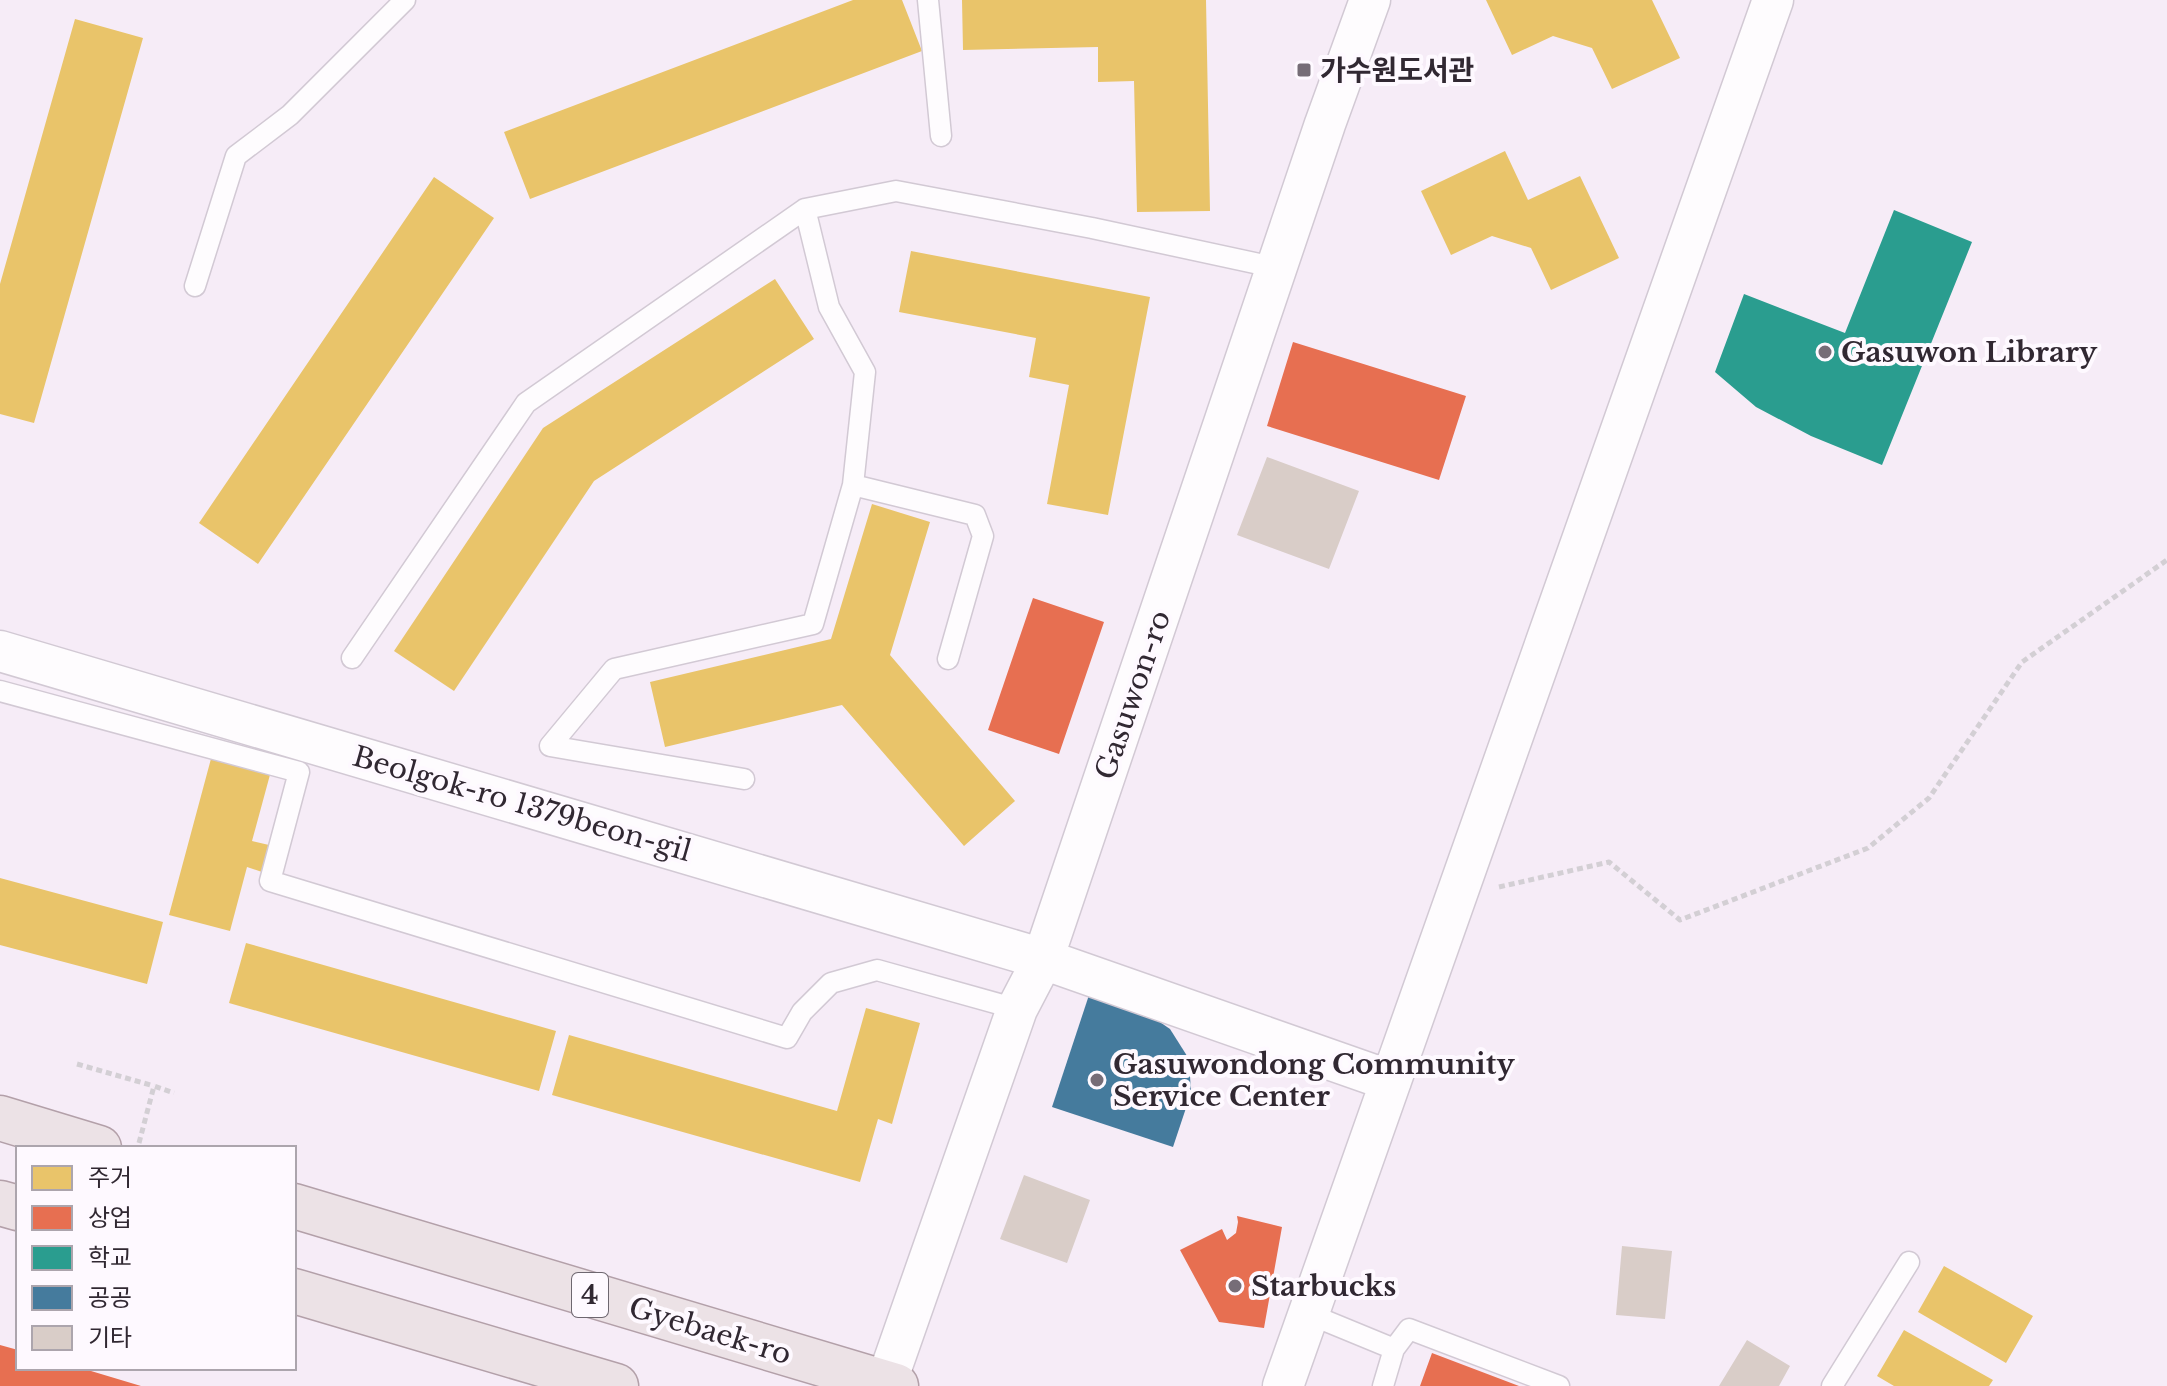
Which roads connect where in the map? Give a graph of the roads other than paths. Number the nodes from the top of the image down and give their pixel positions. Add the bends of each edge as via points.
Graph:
1 (405, 0) edge
2 (928, 0) edge
3 (1370, 0) edge
4 (1773, 0) edge
5 (941, 136) dead end
6 (805, 209) junction
7 (1278, 268) junction
8 (195, 286) dead end
9 (853, 485) junction
10 (0, 651) edge
11 (352, 658) dead end
12 (948, 659) dead end
13 (0, 691) edge
14 (744, 779) dead end
15 (1043, 959) junction
16 (1017, 1009) junction
17 (1391, 1081) junction
18 (0, 1118) edge
19 (92, 1146) edge
20 (296, 1207) edge
21 (1909, 1262) dead end
22 (296, 1292) edge
23 (1309, 1314) junction
24 (1394, 1349) junction
25 (889, 1385) edge
26 (616, 1386) edge
27 (1283, 1386) edge
28 (1383, 1386) edge
29 (1559, 1386) edge
30 (1832, 1386) edge

1 - 8 lane via 290,115 236,156
2 - 5 lane
3 - 7 street, Gasuwon-ro
4 - 17 street
6 - 7 lane via 896,191
6 - 9 lane via 829,307 865,372
6 - 11 lane via 526,403
7 - 15 street, Gasuwon-ro
9 - 12 lane via 975,515 983,536
9 - 14 lane via 813,624 614,669 550,746
10 - 15 street, Beolgok-ro 1379beon-gil
13 - 16 lane via 299,772 270,881 284,886 787,1038 802,1012 831,983 877,970
15 - 16 street, Gasuwon-ro
15 - 17 street, Beolgok-ro 1379beon-gil
16 - 25 street, Gasuwon-ro
17 - 23 street
18 - 19 main road
20 - 25 main road, Gyebaek-ro / 4
21 - 30 lane
22 - 26 main road
23 - 24 lane
23 - 27 street
24 - 28 lane
24 - 29 lane via 1409,1329

